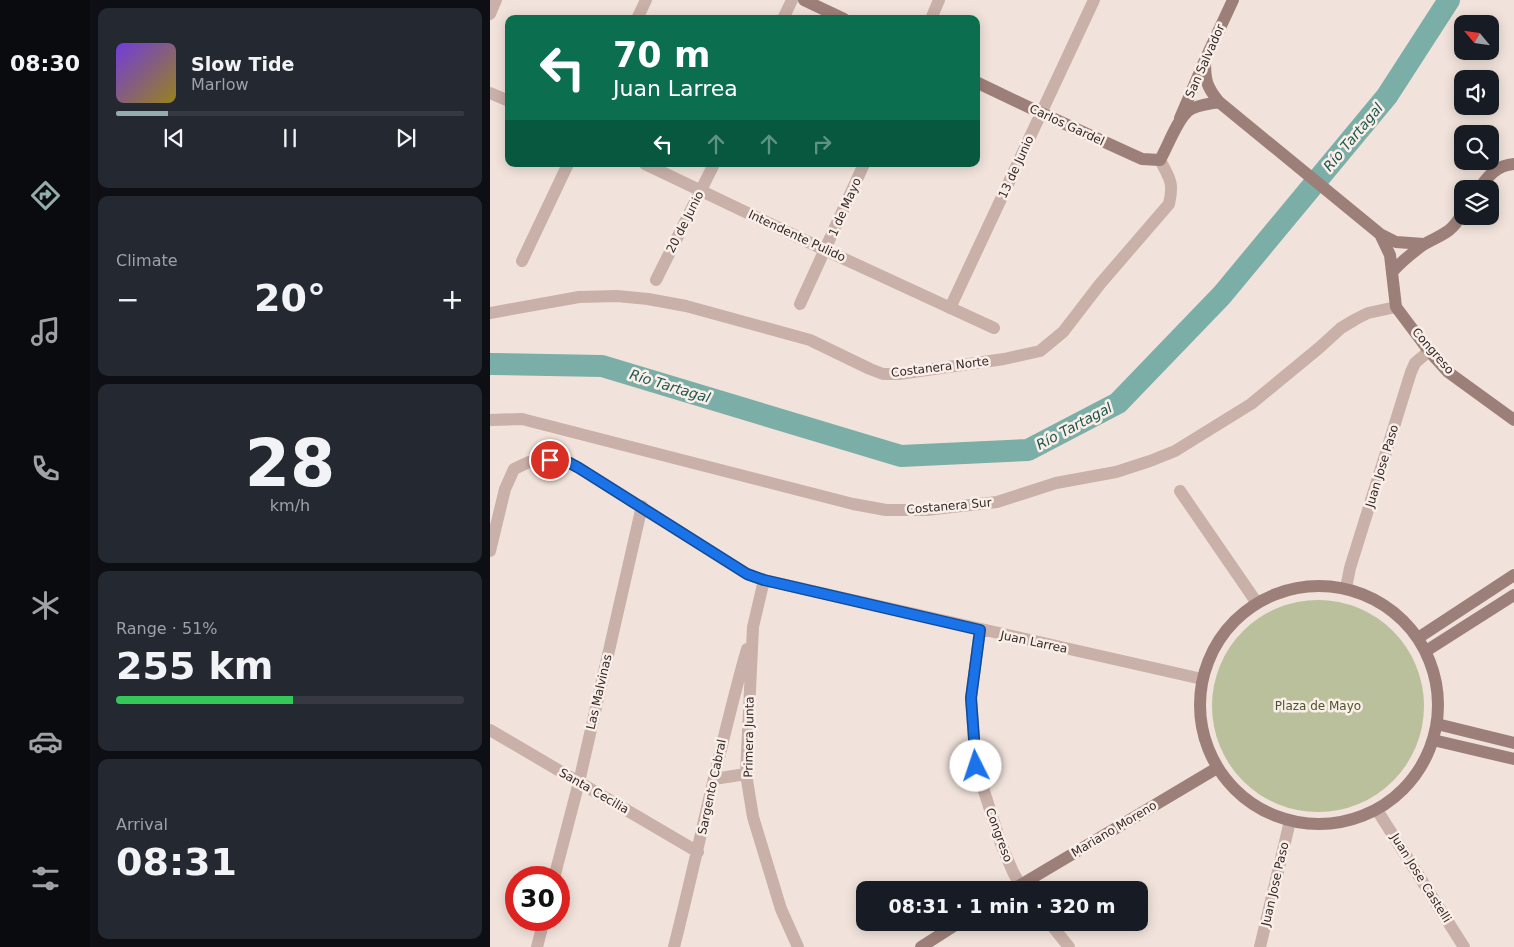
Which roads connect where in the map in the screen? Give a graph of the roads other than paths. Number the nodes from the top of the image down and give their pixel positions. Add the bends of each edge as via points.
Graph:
1 (496, 0) edge
2 (646, 0) edge
3 (792, 0) edge
4 (804, 0) edge
5 (939, 0) edge
6 (1094, 0) edge
7 (1233, 0) edge
8 (490, 14) edge
9 (639, 15) edge
10 (785, 15) edge
11 (836, 15) edge
12 (932, 15) edge
13 (1205, 60) junction
14 (980, 84) edge
15 (490, 93) edge
16 (505, 99) edge
17 (1219, 102) junction
18 (1041, 113) junction
19 (1178, 123) junction
20 (1160, 160) junction
21 (1514, 164) edge
22 (567, 167) edge
23 (651, 167) edge
24 (712, 167) edge
25 (863, 167) edge
26 (1485, 180) edge
27 (701, 190) junction
28 (1454, 224) edge
29 (1380, 234) junction
30 (1424, 244) junction
31 (825, 250) junction
32 (522, 261) dead end
33 (1393, 271) junction
34 (656, 280) dead end
35 (800, 304) dead end
36 (1396, 307) junction
37 (950, 308) junction
38 (490, 313) edge
39 (994, 328) dead end
40 (1429, 350) junction
41 (490, 420) edge
42 (1514, 420) edge
43 (1180, 491) dead end
44 (642, 506) junction
45 (490, 551) edge
46 (1514, 575) edge
47 (764, 580) junction
48 (1346, 588) junction
49 (1514, 595) edge
50 (1257, 602) junction
51 (753, 627) junction
52 (980, 630) junction
53 (1418, 638) junction
54 (1426, 652) junction
55 (1202, 678) junction
56 (1437, 724) junction
57 (490, 730) edge
58 (1433, 740) junction
59 (1514, 743) edge
60 (1514, 759) edge
61 (1217, 768) junction
62 (746, 774) junction
63 (714, 779) junction
64 (578, 782) junction
65 (1377, 810) junction
66 (1290, 822) junction
67 (698, 852) junction
68 (557, 866) edge
69 (1015, 881) edge
70 (1030, 881) edge
71 (541, 931) edge
72 (946, 931) edge
73 (1056, 931) edge
74 (537, 947) edge
75 (674, 947) edge
76 (798, 947) edge
77 (921, 947) edge
78 (1069, 947) edge
79 (1260, 947) edge
80 (1464, 947) edge

1 - 8 street
2 - 9 street
3 - 10 street
4 - 11 main road
5 - 12 street
6 - 18 street, 13 de Junio
7 - 13 main road, San Salvador
13 - 17 main road via 1208,87
13 - 19 main road, San Salvador
14 - 18 main road, Carlos Gardel
15 - 16 street
17 - 19 main road via 1188,111
17 - 29 main road
18 - 20 main road, Carlos Gardel via 1128,154
18 - 37 street, 13 de Junio
19 - 20 main road, San Salvador
20 - 38 street, Costanera Norte via 1173,189 1170,204 1063,332 1040,351 1004,359 883,374 810,340 686,306 648,299 579,297
21 - 26 main road via 1503,164
22 - 32 street
23 - 27 street, Intendente Pulido
24 - 27 street, 20 de Junio
25 - 31 street, 1 de Mayo
27 - 31 street, Intendente Pulido
27 - 34 street, 20 de Junio
28 - 30 main road via 1446,234
29 - 30 main road via 1396,242
29 - 33 main road, Congreso
30 - 33 main road
31 - 35 street, 1 de Mayo
31 - 37 street, Intendente Pulido
33 - 36 main road, Congreso
36 - 40 main road, Congreso
36 - 41 street, Costanera Sur via 1368,313 1341,328 1251,404 1175,451 1116,472 1056,484 997,502 926,510 886,510 522,419
37 - 39 street, Intendente Pulido
40 - 42 main road, Congreso via 1448,372
40 - 48 street, Juan Jose Paso via 1415,363 1411,372
43 - 50 street
44 - 45 street, Juan Larrea via 568,462 529,462 514,470 505,489
44 - 47 street, Juan Larrea via 747,574
44 - 64 street, Las Malvinas
46 - 53 main road
47 - 51 street, Primera Junta
47 - 52 street, Juan Larrea
48 - 50 main road via 1300,587
48 - 53 main road via 1374,598 1391,609
49 - 54 main road
50 - 55 main road via 1232,622 1213,648
51 - 62 street, Primera Junta
51 - 63 street, Sargento Cabral via 726,722
52 - 55 street, Juan Larrea
52 - 69 street, Congreso via 971,698 976,766
53 - 54 main road
54 - 56 main road via 1435,675
55 - 61 main road via 1199,709 1204,740
56 - 58 main road
56 - 59 main road
57 - 64 street, Santa Cecilia
58 - 60 main road
58 - 65 main road via 1421,768 1402,791
61 - 66 main road via 1236,792 1261,810
61 - 70 main road, Mariano Moreno
62 - 63 street
62 - 76 street, Primera Junta via 753,817 781,909
63 - 67 street, Sargento Cabral
64 - 67 street, Santa Cecilia
64 - 68 street, Las Malvinas
65 - 66 main road via 1349,821 1319,825
65 - 80 street, Juan Jose Castelli
66 - 79 street, Juan Jose Paso
67 - 75 street, Sargento Cabral
71 - 74 street
72 - 77 main road
73 - 78 street

